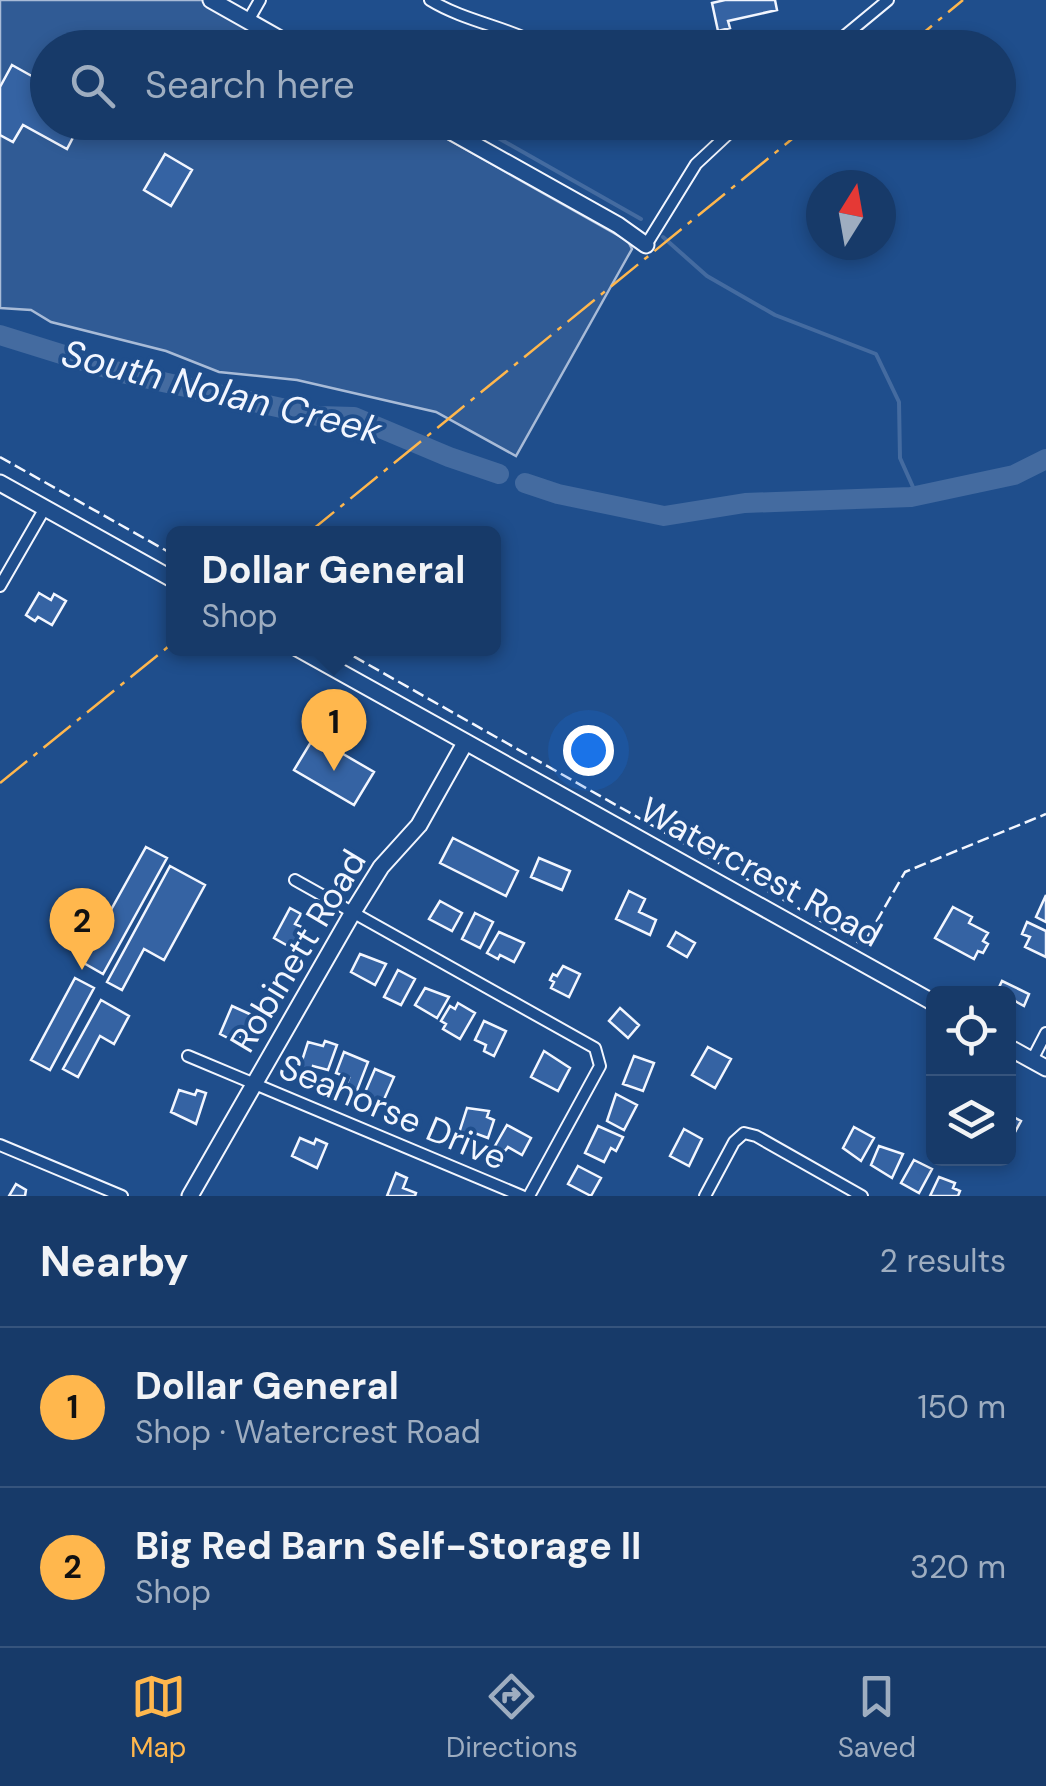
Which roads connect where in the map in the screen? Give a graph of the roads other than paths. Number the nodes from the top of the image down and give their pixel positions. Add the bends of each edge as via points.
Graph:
1 (211, 0) edge
2 (260, 0) edge
3 (430, 0) edge
4 (888, 0) edge
5 (248, 21) junction
6 (264, 30) edge
7 (508, 30) edge
8 (852, 30) edge
9 (466, 140) edge
10 (722, 140) edge
11 (646, 245) joint
12 (0, 482) edge
13 (45, 508) junction
14 (166, 576) edge
15 (0, 586) edge
16 (312, 656) edge
17 (465, 743) junction
18 (295, 880) dead end
19 (353, 912) junction
20 (926, 998) edge
21 (1046, 1033) edge
22 (1016, 1051) edge
23 (188, 1056) dead end
24 (1039, 1064) edge
25 (253, 1083) junction
26 (0, 1145) edge
27 (122, 1196) edge
28 (190, 1196) edge
29 (525, 1196) edge
30 (705, 1196) edge
31 (862, 1196) edge

1 - 5 street
2 - 5 street
3 - 7 street
4 - 8 street
5 - 6 street
9 - 11 street
10 - 11 street via 696,164
12 - 13 street
13 - 14 street
13 - 15 street
16 - 17 street, Watercrest Road
17 - 19 street, Robinett Road via 419,825 380,867
17 - 20 street, Watercrest Road
18 - 19 street, Seahorse Drive
19 - 25 street, Robinett Road
19 - 29 street, Seahorse Drive via 595,1048 600,1066
21 - 24 street
22 - 24 street
23 - 25 street, Seahorse Drive
25 - 28 street, Robinett Road
25 - 29 street, Seahorse Drive
26 - 27 street
30 - 31 street via 744,1133

